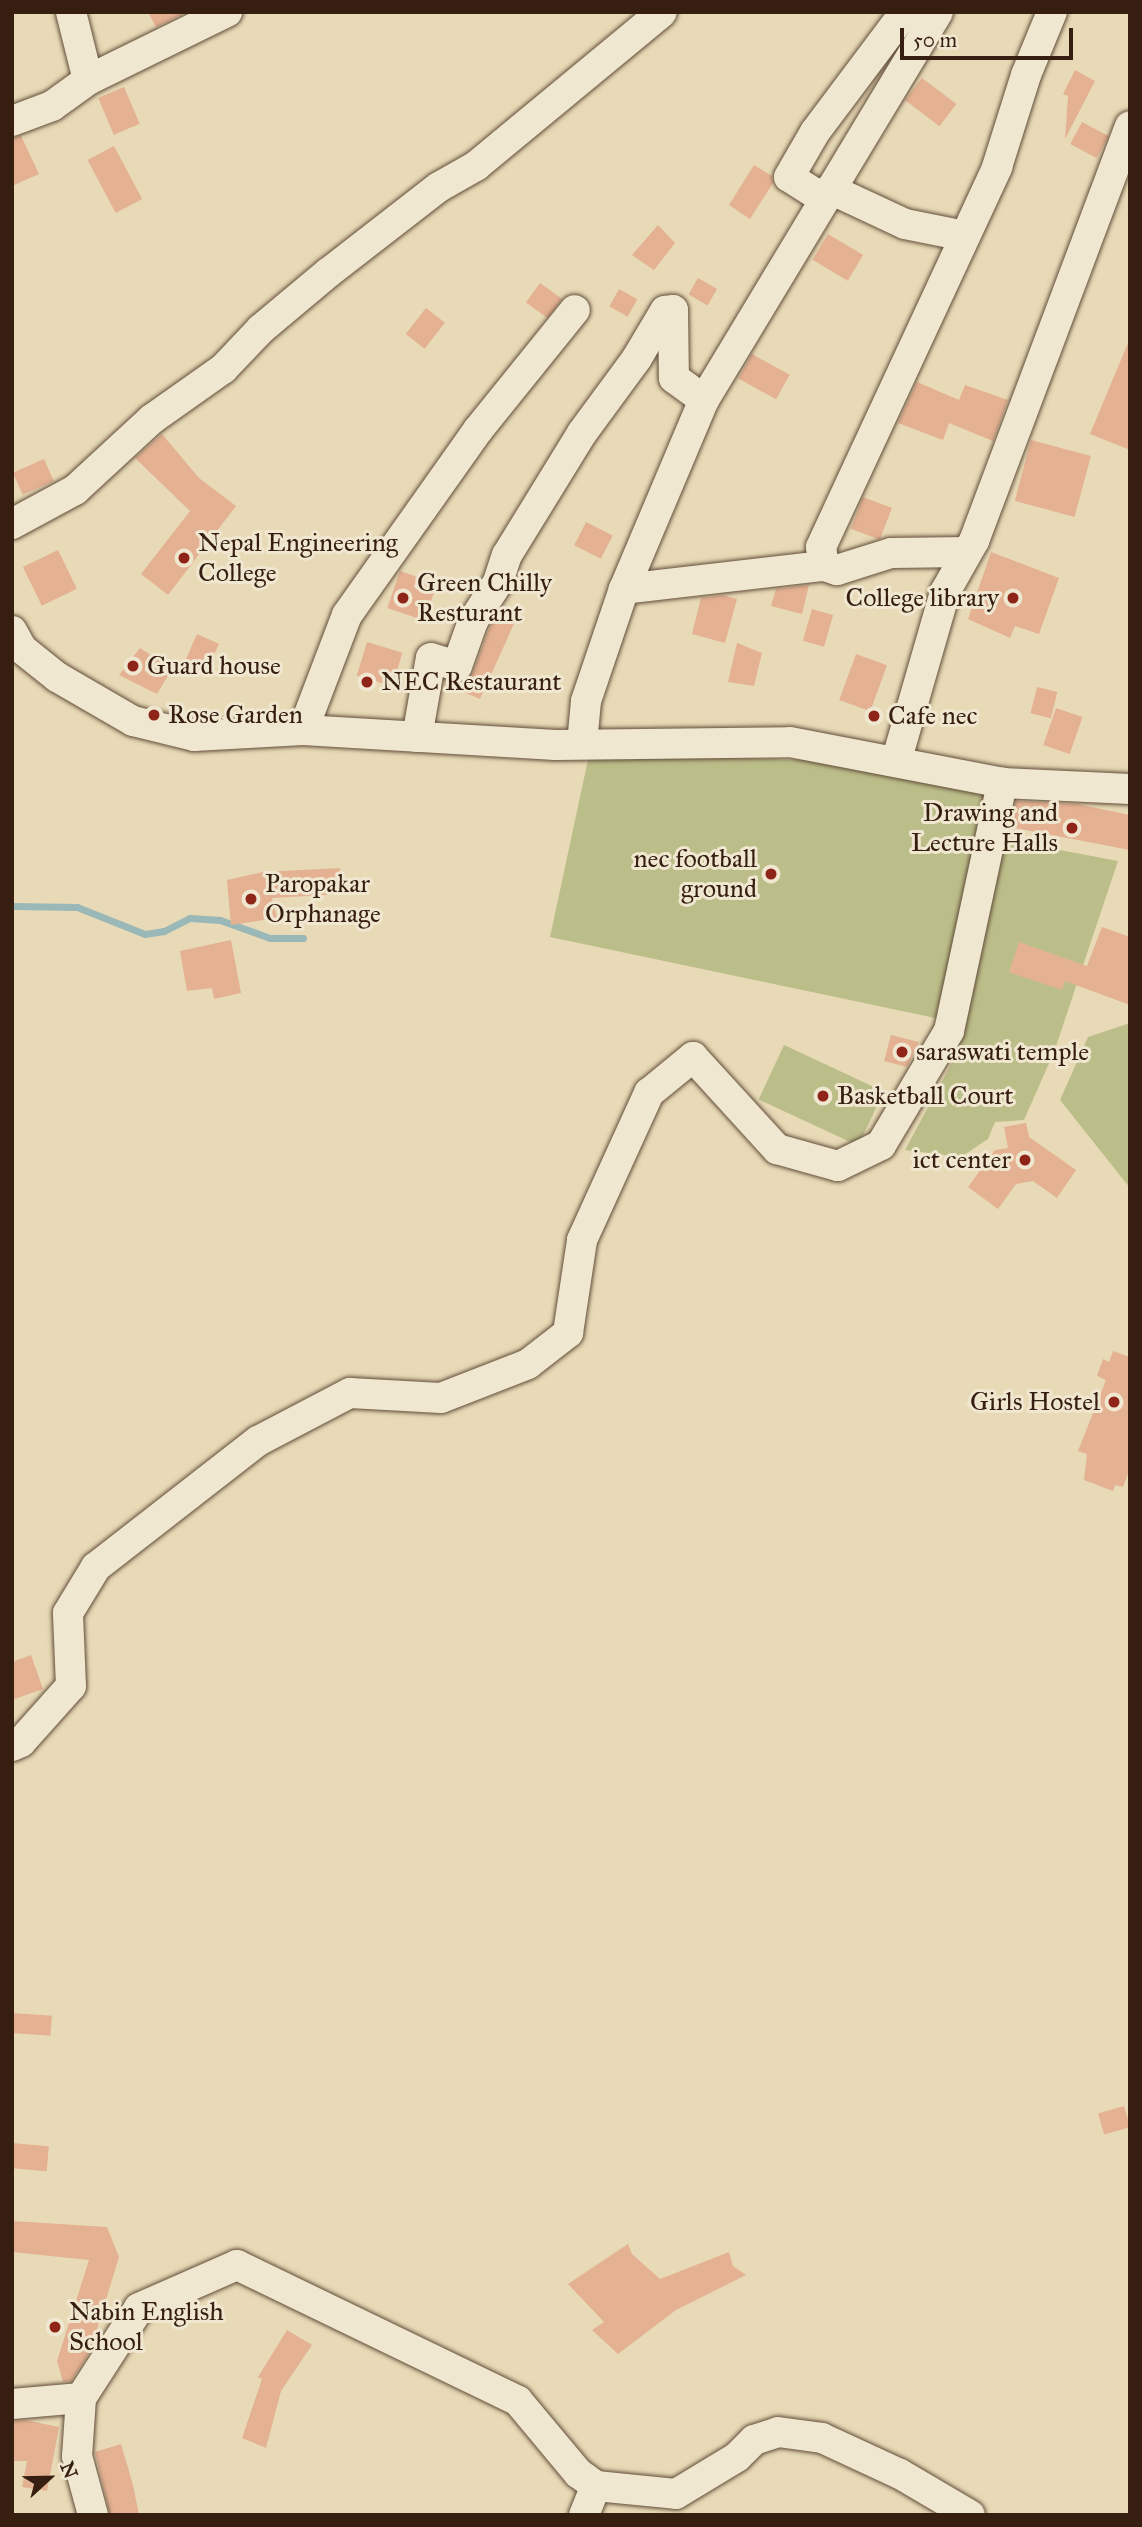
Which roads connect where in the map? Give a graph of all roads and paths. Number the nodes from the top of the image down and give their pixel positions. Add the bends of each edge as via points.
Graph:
1 (71, 12) edge
2 (228, 12) edge
3 (662, 12) edge
4 (905, 12) edge
5 (938, 12) edge
6 (1052, 12) edge
7 (89, 80) junction
8 (12, 121) edge
9 (1130, 126) edge
10 (827, 194) junction
11 (965, 236) junction
12 (575, 310) dead end
13 (704, 400) junction
14 (12, 524) edge
15 (967, 552) junction
16 (824, 566) junction
17 (624, 589) junction
18 (12, 631) edge
19 (303, 730) junction
20 (417, 737) junction
21 (582, 744) junction
22 (896, 762) junction
23 (1002, 783) junction
24 (1130, 789) edge
25 (12, 1746) edge
26 (81, 2398) junction
27 (12, 2404) edge
28 (596, 2486) junction
29 (675, 2504) edge
30 (93, 2515) edge
31 (584, 2515) edge
32 (970, 2515) edge

1 - 7 street
2 - 7 street
3 - 14 street via 476,166 439,187 328,273 261,329 223,369 152,419 75,490
4 - 10 street via 815,132 789,177
5 - 10 street
6 - 11 street via 997,167
7 - 8 street via 52,106
9 - 15 street
10 - 11 street via 905,224
10 - 13 street
11 - 16 street via 844,493 821,547
12 - 19 street via 478,430 347,615
13 - 17 street
13 - 20 street via 674,378 673,310 665,311 507,555 498,582 473,621 457,666 431,658
15 - 16 street via 891,553 837,570
15 - 22 street via 945,592
16 - 17 street
17 - 21 street via 586,701
18 - 19 street via 22,649 57,677 132,721 194,736
19 - 20 street
20 - 21 street
21 - 22 street via 790,742
22 - 23 street
23 - 24 street
23 - 25 street via 949,1031 881,1145 838,1166 777,1149 693,1057 649,1093 643,1105 582,1240 568,1333 528,1364 441,1398 350,1393 258,1441 96,1567 68,1613 71,1686 21,1742
26 - 27 street
26 - 28 street via 139,2308 237,2265 518,2401 578,2473
26 - 30 street via 77,2456
28 - 29 street
28 - 31 street
29 - 32 street via 754,2440 778,2432 822,2438 900,2474

